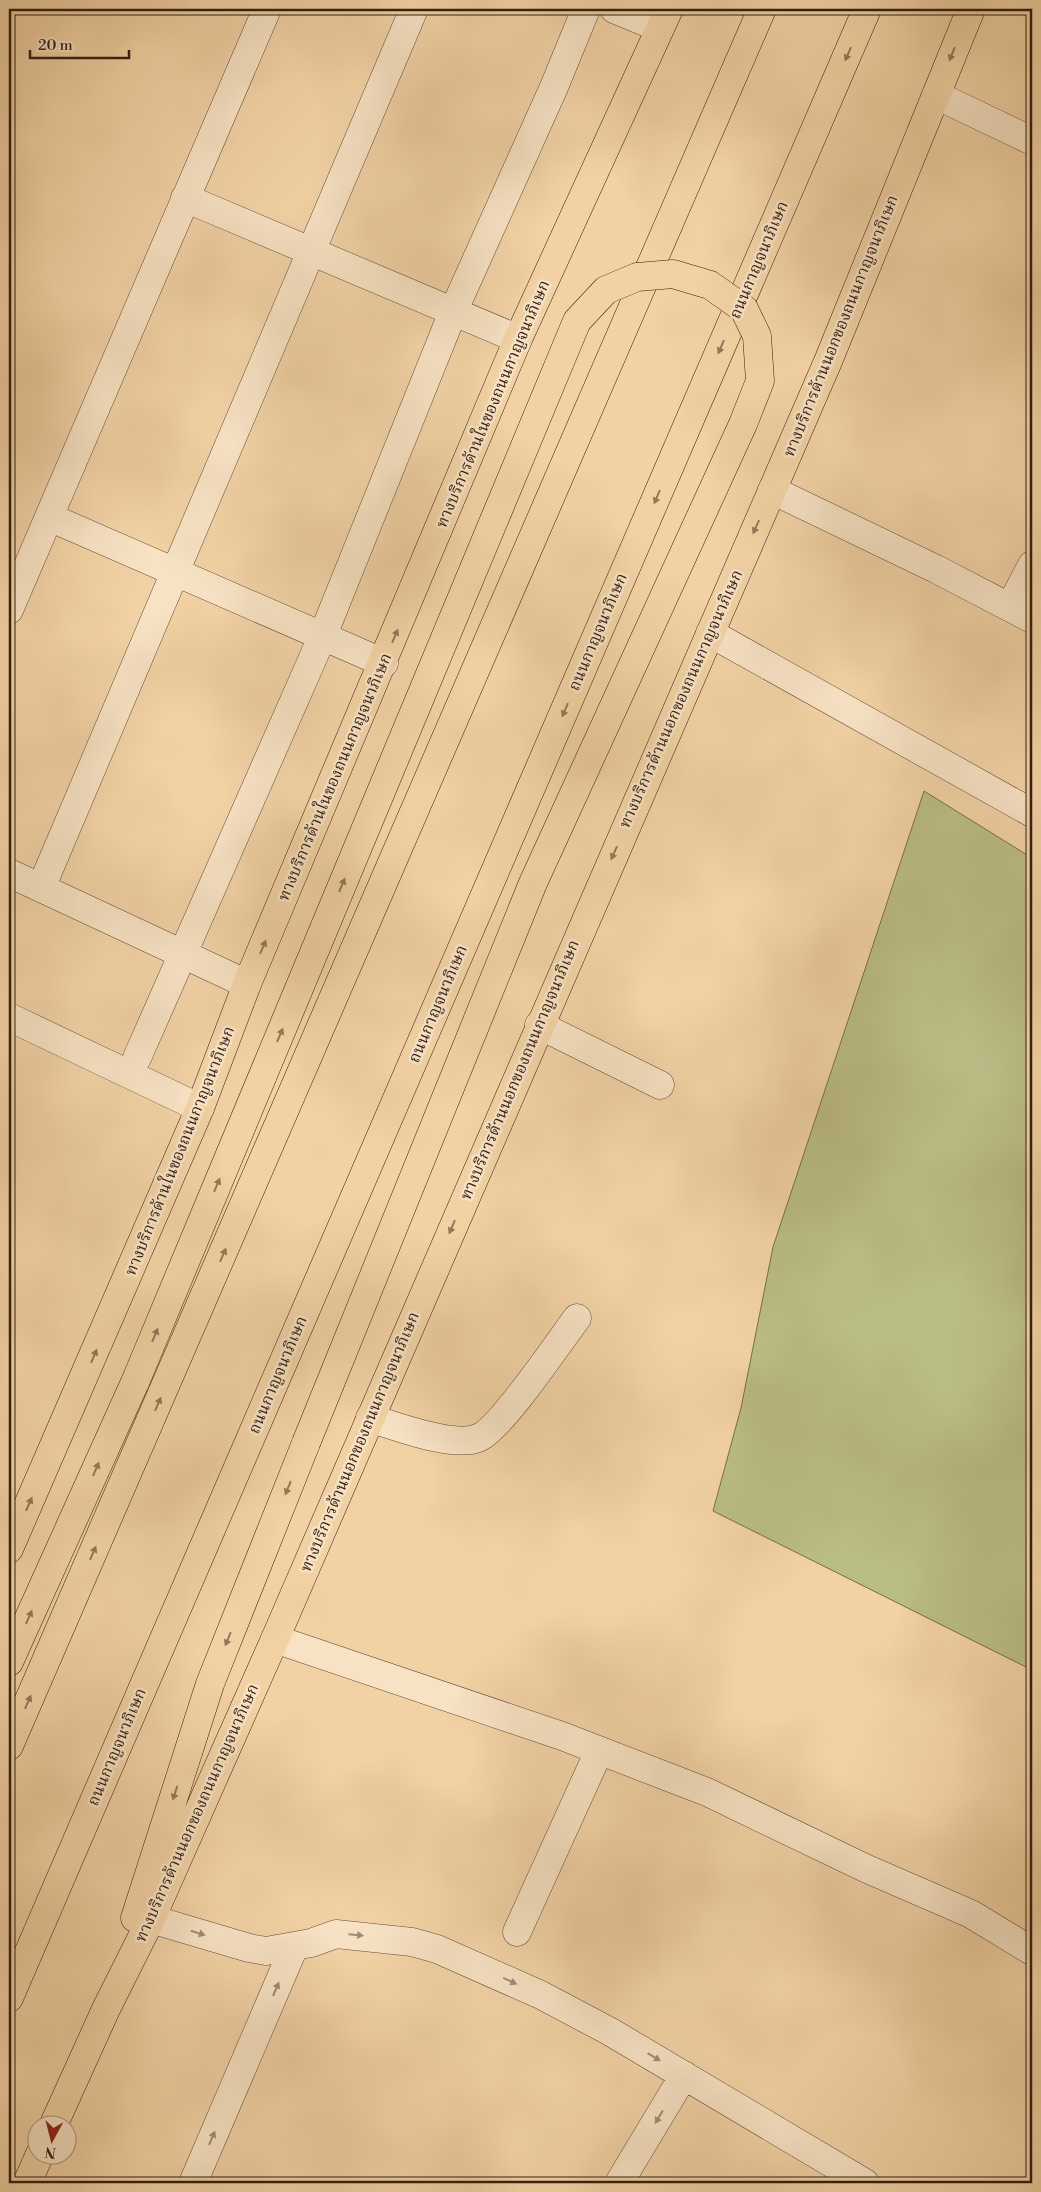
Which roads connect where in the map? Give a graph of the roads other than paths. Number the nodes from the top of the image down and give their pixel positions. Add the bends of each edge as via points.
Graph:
1 (267, 9) edge
2 (414, 9) edge
3 (586, 9) edge
4 (614, 9) edge
5 (762, 9) edge
6 (867, 9) edge
7 (970, 9) edge
8 (665, 18) edge
9 (936, 95) junction
10 (1032, 141) edge
11 (185, 198) junction
12 (310, 252) junction
13 (453, 312) junction
14 (518, 339) junction
15 (772, 490) junction
16 (48, 517) junction
17 (1032, 566) edge
18 (174, 572) junction
19 (9, 610) edge
20 (1021, 613) edge
21 (710, 633) junction
22 (323, 635) junction
23 (384, 663) junction
24 (1032, 813) edge
25 (9, 873) edge
26 (41, 888) junction
27 (182, 954) junction
28 (247, 984) junction
29 (9, 1017) edge
30 (540, 1025) junction
31 (137, 1058) dead end
32 (660, 1085) dead end
33 (200, 1108) junction
34 (577, 1318) dead end
35 (370, 1418) junction
36 (9, 1549) edge
37 (275, 1639) junction
38 (9, 1662) edge
39 (9, 1746) edge
40 (599, 1751) junction
41 (152, 1919) junction
42 (516, 1932) dead end
43 (294, 1947) junction
44 (1032, 1952) edge
45 (9, 1998) edge
46 (106, 2009) junction
47 (684, 2075) junction
48 (59, 2114) edge
49 (36, 2164) edge
50 (28, 2183) edge
51 (192, 2183) edge
52 (619, 2183) edge
53 (865, 2183) edge

1 - 11 street
2 - 12 street
3 - 13 street
4 - 8 street
39 -> 5 main road
6 -> 45 main road, ถนนกาญจนาภิเษก
7 -> 9 main road, ทางบริการด้านนอกของถนนกาญจนาภิเษก
8 - 14 main road, ทางบริการด้านในของถนนกาญจนาภิเษก
9 - 10 street
9 - 15 main road, ทางบริการด้านนอกของถนนกาญจนาภิเษก
11 - 12 street
11 - 16 street
12 - 13 street
12 - 18 street
13 - 14 street
13 - 22 street
23 -> 14 main road, ทางบริการด้านในของถนนกาญจนาภิเษก
15 - 20 street
15 -> 21 main road, ทางบริการด้านนอกของถนนกาญจนาภิเษก
16 - 18 street
16 - 19 street
17 - 20 street
18 - 22 street
18 - 26 street
21 - 24 street
21 -> 30 main road, ทางบริการด้านนอกของถนนกาญจนาภิเษก
22 - 23 street
22 - 27 street
28 -> 23 main road, ทางบริการด้านในของถนนกาญจนาภิเษก
25 - 26 street
26 - 27 street
27 - 28 street
27 - 31 street
28 - 33 main road, ทางบริการด้านในของถนนกาญจนาภิเษก
29 - 33 street
30 - 32 street
30 -> 35 main road, ทางบริการด้านนอกของถนนกาญจนาภิเษก
36 -> 33 main road, ทางบริการด้านในของถนนกาญจนาภิเษก
34 - 35 street via 496,1426 477,1439 423,1435
35 - 37 main road, ทางบริการด้านนอกของถนนกาญจนาภิเษก
37 - 40 street
37 - 41 main road, ทางบริการด้านนอกของถนนกาญจนาภิเษก
38 -> 46 main road, bridge via 136,1380 577,320 606,290 637,276 673,274 710,285 744,309 757,336 760,380 743,424 533,883 306,1443 210,1684
40 - 42 street
40 - 44 street via 707,1792 970,1914
41 -> 43 street via 249,1948
41 - 46 main road, ทางบริการด้านนอกของถนนกาญจนาภิเษก
43 -> 47 street via 336,1934 412,1942 437,1949 541,1995
51 -> 43 street
46 - 48 main road, ทางบริการด้านนอกของถนนกาญจนาภิเษก
47 -> 52 street
47 - 53 street
49 - 50 main road

